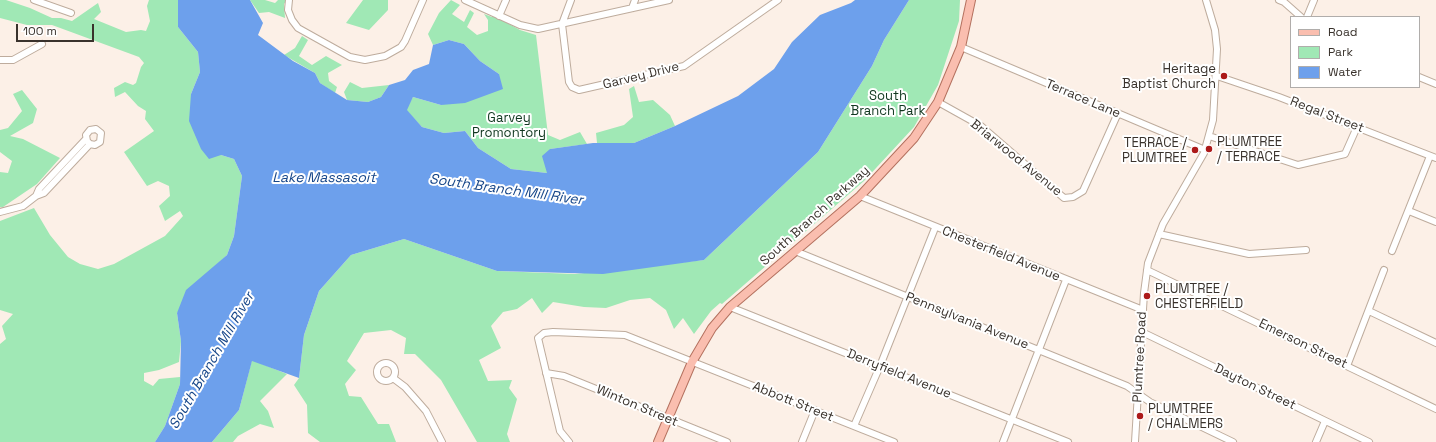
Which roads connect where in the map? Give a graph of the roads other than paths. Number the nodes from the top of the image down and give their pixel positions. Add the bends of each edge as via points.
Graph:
1 (289, 0) edge
2 (423, 0) edge
3 (465, 0) edge
4 (506, 0) edge
5 (571, 0) edge
6 (635, 0) edge
7 (669, 0) edge
8 (778, 0) edge
9 (971, 0) edge
10 (1206, 0) edge
11 (1279, 0) edge
12 (1314, 0) edge
13 (38, 1) edge
14 (632, 8) junction
15 (71, 13) dead end
16 (499, 16) junction
17 (1300, 16) edge
18 (1307, 16) edge
19 (562, 24) junction
20 (42, 44) dead end
21 (961, 47) junction
22 (0, 60) edge
23 (1217, 76) junction
24 (1420, 77) edge
25 (1436, 84) edge
26 (938, 102) junction
27 (1118, 114) junction
28 (1357, 127) junction
29 (1209, 136) junction
30 (88, 142) dead end
31 (1205, 150) junction
32 (1433, 157) edge
33 (860, 196) junction
34 (1409, 211) junction
35 (0, 212) edge
36 (1436, 222) edge
37 (935, 228) junction
38 (1159, 234) junction
39 (1306, 250) dead end
40 (795, 251) junction
41 (1392, 251) dead end
42 (1147, 270) junction
43 (1384, 270) dead end
44 (1066, 280) junction
45 (908, 297) junction
46 (730, 307) junction
47 (1143, 310) junction
48 (1369, 311) junction
49 (1142, 332) junction
50 (1436, 343) edge
51 (1039, 350) junction
52 (692, 362) junction
53 (880, 366) junction
54 (1347, 366) junction
55 (546, 373) junction
56 (393, 378) dead end
57 (1138, 393) junction
58 (1436, 409) edge
59 (815, 410) junction
60 (1012, 418) junction
61 (667, 419) junction
62 (1325, 421) junction
63 (854, 426) junction
64 (1228, 441) edge
65 (442, 442) edge
66 (569, 442) edge
67 (658, 442) edge
68 (727, 442) edge
69 (802, 442) edge
70 (894, 442) edge
71 (1002, 442) edge
72 (1068, 442) edge
73 (1135, 442) edge
74 (1316, 442) edge
75 (1369, 442) edge

1 - 2 street via 288,10 298,28 350,58 365,60 385,56 401,47
3 - 16 street
4 - 16 street
5 - 19 street
6 - 14 street
7 - 14 street
8 - 19 street, Garvey Drive via 684,66 581,90 573,88 569,82
9 - 21 main road, South Branch Parkway
10 - 23 street, Plumtree Road via 1216,36
11 - 17 street
12 - 18 street
13 - 15 street
14 - 19 street
16 - 19 street via 532,28
20 - 22 street via 13,60
21 - 26 main road, South Branch Parkway
21 - 27 street, Terrace Lane
23 - 28 street, Regal Street
23 - 29 street, Plumtree Road via 1214,114
24 - 25 street
26 - 27 street, Briarwood Avenue via 981,126 1064,198 1074,197 1083,191
26 - 33 main road, South Branch Parkway via 914,138
27 - 31 street, Terrace Lane
28 - 29 street via 1345,154 1298,165
28 - 32 street, Regal Street
29 - 31 street, Plumtree Road
30 - 35 street via 39,189 36,196 23,206
31 - 38 street, Plumtree Road
32 - 34 street
33 - 37 street, Chesterfield Avenue
33 - 40 main road, South Branch Parkway
34 - 36 street
34 - 41 street
37 - 44 street, Chesterfield Avenue
37 - 45 street
38 - 39 street via 1249,254
38 - 42 street, Plumtree Road
40 - 45 street, Pennsylvania Avenue
40 - 46 main road, South Branch Parkway
42 - 47 street, Plumtree Road
42 - 54 street, Emerson Street
43 - 48 street
44 - 47 street, Chesterfield Avenue
44 - 51 street
45 - 51 street, Pennsylvania Avenue
45 - 53 street
46 - 52 main road, South Branch Parkway via 712,328
46 - 53 street, Derryfield Avenue
47 - 49 street, Plumtree Road
48 - 50 street
48 - 54 street
49 - 57 street, Plumtree Road
49 - 62 street, Dayton Street
51 - 57 street, Pennsylvania Avenue via 1127,386
51 - 60 street
52 - 55 street, Abbott Street via 625,335 553,332 544,333 538,338
52 - 59 street, Abbott Street
52 - 61 main road, South Branch Parkway
53 - 60 street, Derryfield Avenue
53 - 63 street
54 - 58 street, Emerson Street
55 - 61 street, Winton Street via 564,376
55 - 66 street via 560,431
56 - 65 street via 426,411
57 - 64 street, Pennsylvania Avenue via 1150,402
57 - 73 street, Plumtree Road
59 - 63 street, Abbott Street
59 - 69 street
60 - 71 street
60 - 72 street, Derryfield Avenue
61 - 67 main road, South Branch Parkway
61 - 68 street, Winton Street
62 - 74 street
62 - 75 street, Dayton Street
63 - 70 street, Abbott Street

